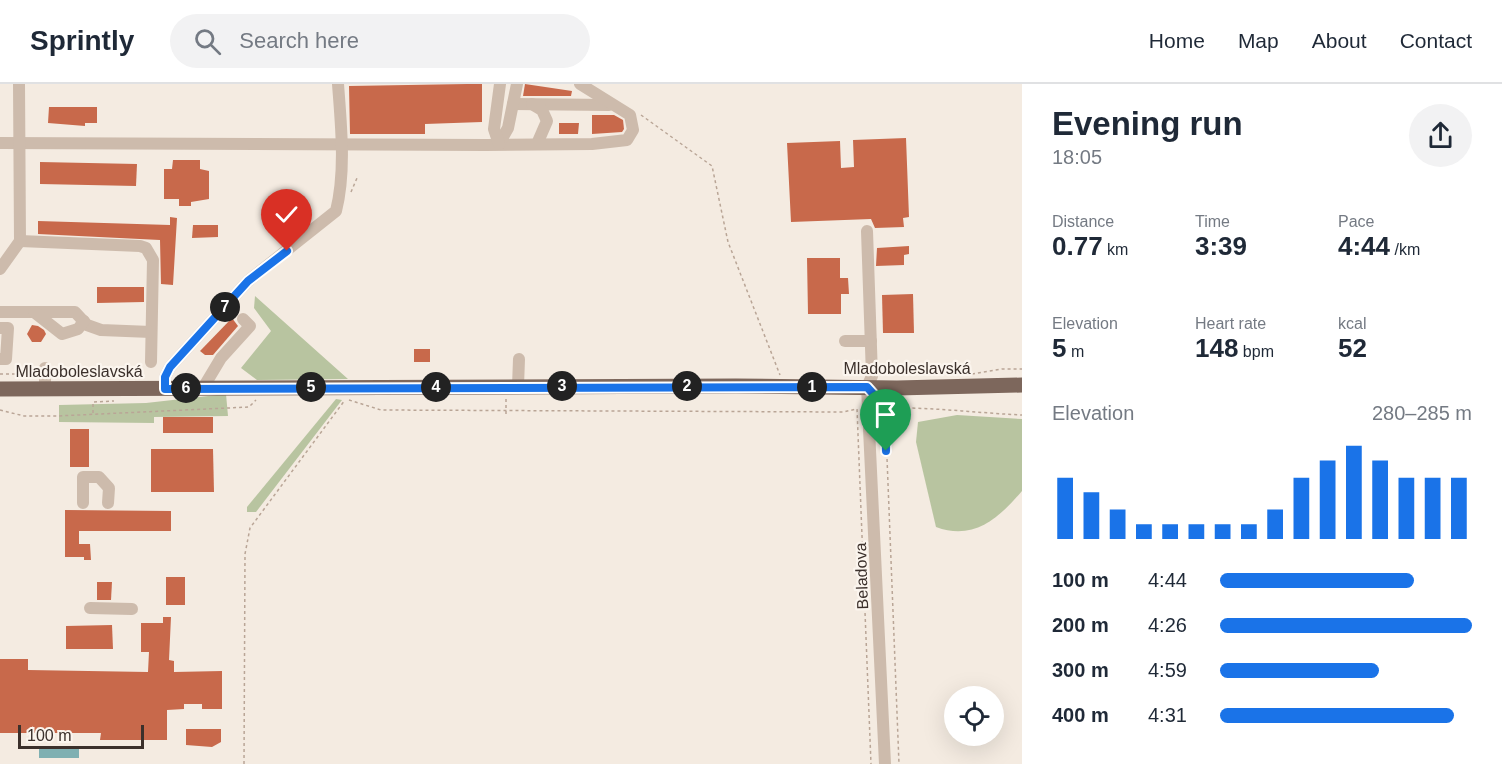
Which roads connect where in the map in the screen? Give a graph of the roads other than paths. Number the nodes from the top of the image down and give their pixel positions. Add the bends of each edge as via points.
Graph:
1 (19, 84) edge
2 (338, 84) edge
3 (500, 84) edge
4 (517, 84) edge
5 (580, 84) edge
6 (513, 104) junction
7 (532, 104) junction
8 (610, 105) junction
9 (0, 143) edge
10 (499, 144) junction
11 (537, 144) junction
12 (18, 145) junction
13 (340, 145) junction
14 (867, 231) dead end
15 (20, 241) junction
16 (0, 268) edge
17 (0, 312) edge
18 (34, 312) junction
19 (243, 319) dead end
20 (84, 321) junction
21 (0, 328) edge
22 (151, 332) junction
23 (845, 341) dead end
24 (871, 341) junction
25 (0, 359) edge
26 (519, 359) dead end
27 (151, 362) dead end
28 (45, 368) dead end
29 (1022, 385) edge
30 (512, 386) junction
31 (867, 387) junction
32 (203, 388) junction
33 (0, 389) edge
34 (165, 389) junction
35 (45, 390) junction
36 (83, 503) dead end
37 (108, 503) dead end
38 (90, 608) dead end
39 (132, 609) dead end
40 (885, 764) edge

1 - 12 street
2 - 13 street
3 - 10 street via 494,129
4 - 6 street
5 - 8 street
6 - 7 street
6 - 10 street via 508,128
7 - 8 street
7 - 11 street via 542,110 547,121
8 - 11 street via 630,115 634,123 627,140
9 - 12 street
10 - 11 street
10 - 13 street
12 - 13 street
12 - 15 street
13 - 34 street via 336,211 248,281 170,367
14 - 24 street, Beladova
15 - 16 street
15 - 22 street via 146,248 153,260
17 - 18 street
18 - 20 street via 75,312
18 - 20 street via 63,334 78,329
19 - 32 street via 250,326 221,358
20 - 22 street via 101,330
21 - 25 street via 8,328 6,358
22 - 27 street
23 - 24 street
24 - 31 street, Beladova via 872,376
26 - 30 street
28 - 35 street
29 - 31 main road, Mladoboleslavská
30 - 31 main road, Mladoboleslavská
30 - 32 main road, Mladoboleslavská
31 - 40 street, Beladova
32 - 34 main road, Mladoboleslavská
33 - 35 main road, Mladoboleslavská
34 - 35 main road, Mladoboleslavská
36 - 37 street via 83,477 99,477 109,488
38 - 39 street

